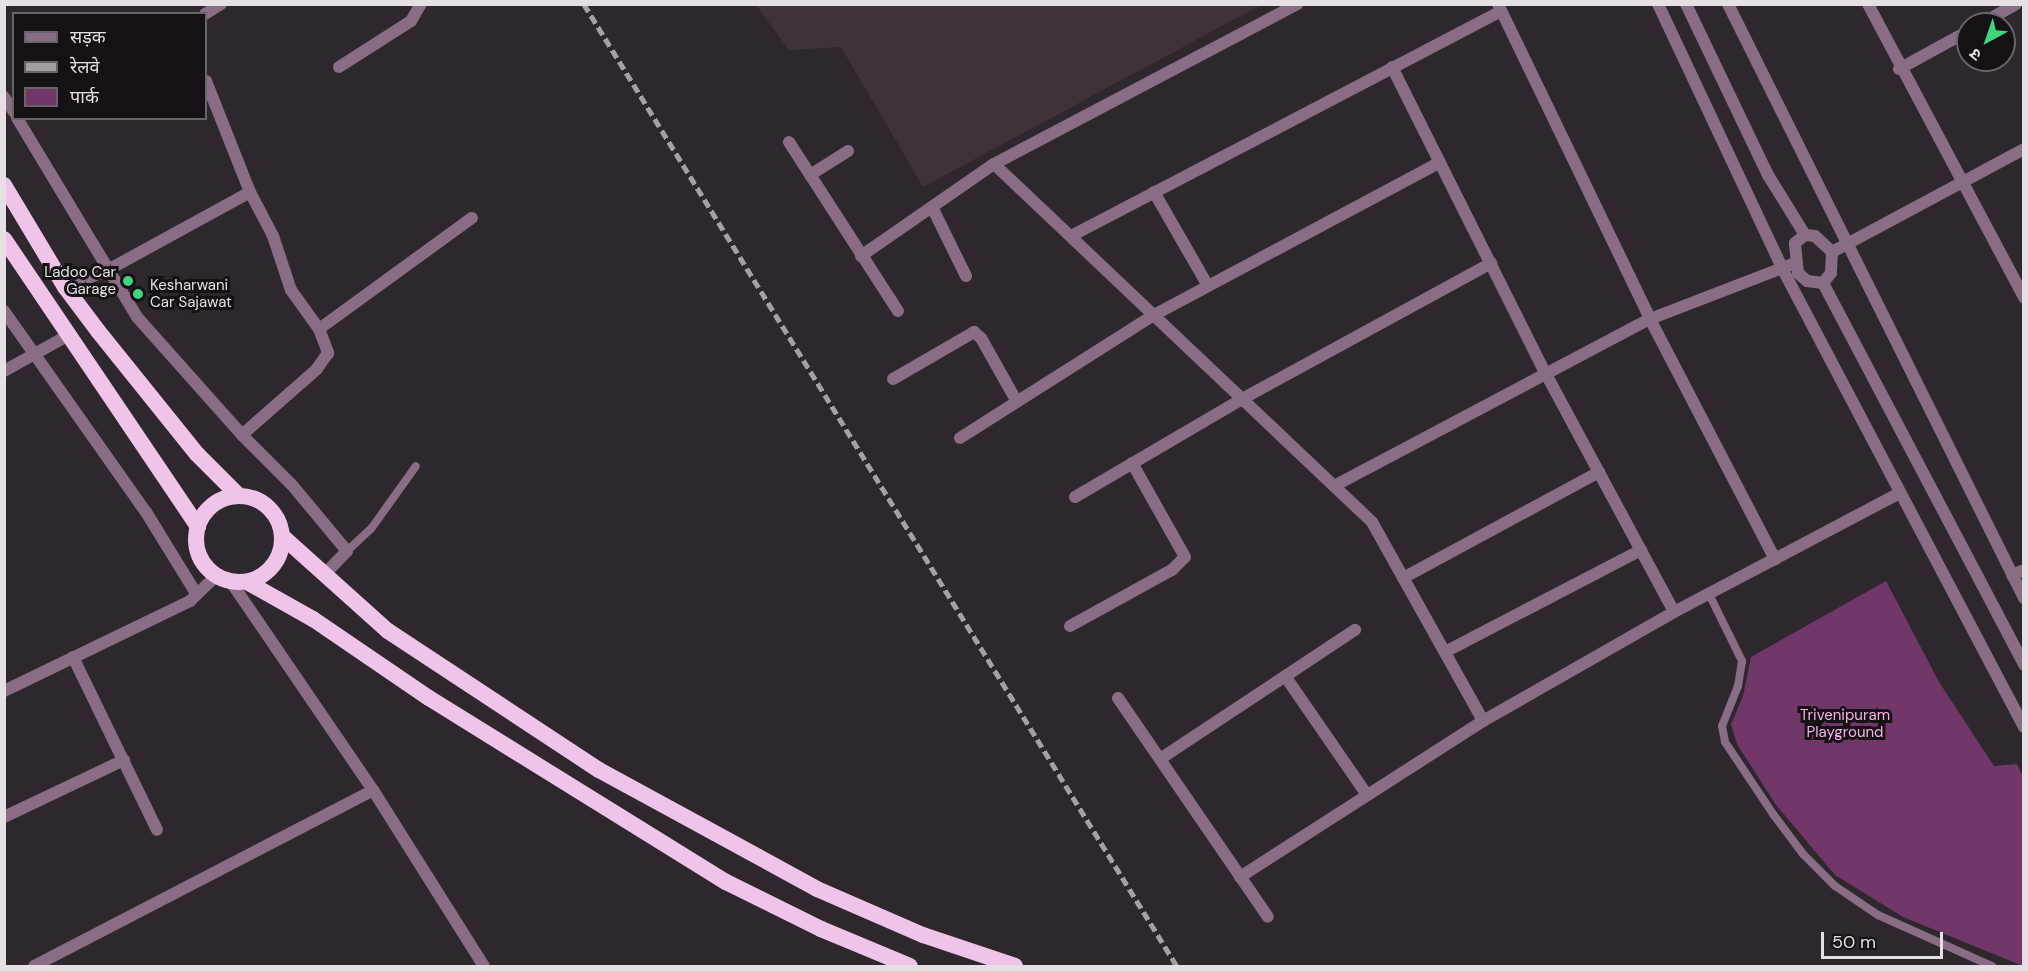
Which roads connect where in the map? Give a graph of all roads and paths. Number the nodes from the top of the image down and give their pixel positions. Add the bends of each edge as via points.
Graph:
1 (220, 4) edge
2 (421, 4) edge
3 (1297, 4) edge
4 (1658, 4) edge
5 (1686, 4) edge
6 (1728, 4) edge
7 (1868, 4) edge
8 (2016, 4) edge
9 (1499, 8) edge
10 (2002, 12) edge
11 (207, 13) edge
12 (1956, 38) edge
13 (339, 67) dead end
14 (1392, 68) junction
15 (1899, 69) junction
16 (207, 84) edge
17 (18, 120) edge
18 (789, 142) dead end
19 (2024, 149) edge
20 (848, 151) dead end
21 (1440, 162) junction
22 (994, 164) junction
23 (810, 175) junction
24 (1962, 181) junction
25 (4, 185) edge
26 (250, 192) junction
27 (1154, 192) junction
28 (932, 207) junction
29 (472, 219) dead end
30 (1805, 235) junction
31 (1071, 236) junction
32 (4, 239) edge
33 (1845, 245) junction
34 (1832, 252) junction
35 (861, 256) junction
36 (1491, 263) junction
37 (1795, 263) junction
38 (1782, 268) junction
39 (106, 271) junction
40 (966, 276) dead end
41 (1823, 283) junction
42 (1208, 286) junction
43 (65, 287) junction
44 (2024, 298) edge
45 (4, 311) edge
46 (898, 311) dead end
47 (1154, 315) junction
48 (1650, 319) junction
49 (319, 329) junction
50 (67, 336) junction
51 (34, 356) junction
52 (4, 371) edge
53 (1546, 374) junction
54 (892, 379) dead end
55 (1242, 399) junction
56 (1017, 402) junction
57 (242, 435) junction
58 (960, 438) dead end
59 (1132, 463) junction
60 (417, 466) dead end
61 (1599, 472) junction
62 (1334, 486) junction
63 (1900, 493) junction
64 (239, 496) junction
65 (1075, 497) dead end
66 (198, 527) junction
67 (282, 536) junction
68 (1641, 550) junction
69 (347, 551) junction
70 (1775, 559) junction
71 (2018, 573) edge
72 (324, 576) junction
73 (1403, 578) junction
74 (231, 580) junction
75 (1709, 594) junction
76 (198, 595) junction
77 (2024, 598) edge
78 (1674, 612) junction
79 (1070, 626) dead end
80 (1355, 630) dead end
81 (1445, 652) junction
82 (73, 657) junction
83 (2024, 665) edge
84 (1285, 676) junction
85 (4, 691) edge
86 (1118, 698) dead end
87 (1483, 721) junction
88 (2024, 727) edge
89 (1160, 759) junction
90 (124, 760) junction
91 (373, 790) junction
92 (1368, 795) junction
93 (4, 817) edge
94 (157, 830) dead end
95 (1240, 877) junction
96 (1268, 917) dead end
97 (34, 966) edge
98 (484, 966) edge
99 (910, 966) edge
100 (1015, 966) edge
101 (1992, 966) edge

1 - 11 street
2 - 13 street via 411,21
3 - 22 street
4 - 38 street
5 - 30 street via 1768,175
6 - 33 street
7 - 15 street
8 - 10 street
9 - 14 street
9 - 48 street
12 - 15 street
14 - 21 street
14 - 27 street
15 - 24 street
16 - 26 street
17 - 39 street
18 - 23 street
19 - 24 street
20 - 23 street
21 - 36 street
21 - 42 street
22 - 28 street
22 - 31 street
23 - 35 street
24 - 33 street
24 - 44 street
25 - 43 highway
26 - 39 street
26 - 49 street via 273,236 291,290
27 - 31 street
27 - 42 street
28 - 35 street
28 - 40 street
29 - 49 street
30 - 34 street via 1815,236
30 - 37 street via 1795,243
31 - 47 street
32 - 50 highway
33 - 34 street
33 - 71 street
34 - 41 street via 1831,273
35 - 46 street
36 - 53 street
36 - 55 street
37 - 38 street
37 - 41 street via 1798,273 1808,281
38 - 48 street
38 - 63 street
39 - 43 street
39 - 57 street via 144,325
41 - 83 street
42 - 47 street
43 - 64 highway via 146,393
45 - 51 street
47 - 55 street
47 - 56 street
48 - 53 street
48 - 70 street
49 - 57 street via 327,353 324,361
50 - 51 street
50 - 66 highway
51 - 52 street
51 - 76 street via 146,512
53 - 61 street
53 - 62 street
54 - 56 street via 974,332
55 - 59 street
55 - 62 street
56 - 58 street
57 - 69 street via 292,485
59 - 65 street
59 - 79 street via 1185,557 1172,570
60 - 69 lane via 370,529
61 - 68 street
61 - 73 street
62 - 73 street via 1372,522
63 - 70 street
63 - 88 street
64 - 66 highway via 210,507
64 - 67 highway via 268,508
66 - 74 highway via 197,551
67 - 72 highway
67 - 74 highway via 281,552 262,577
68 - 78 street
68 - 81 street
69 - 72 street
70 - 75 street
71 - 77 street
72 - 100 highway via 388,631 446,672 599,770 718,838 827,894 923,935
73 - 81 street
74 - 76 street
74 - 91 street
74 - 99 highway via 313,619 438,705 726,882 821,929
75 - 78 street
75 - 101 lane via 1742,661 1738,686 1722,726 1725,742 1785,830 1835,886 1878,915
76 - 82 street
78 - 87 street
80 - 84 street
81 - 87 street
82 - 85 street
82 - 90 street
84 - 89 street
84 - 92 street
86 - 89 street
87 - 92 street
89 - 95 street
90 - 93 street
90 - 94 street
91 - 97 street
91 - 98 street
92 - 95 street
95 - 96 street

